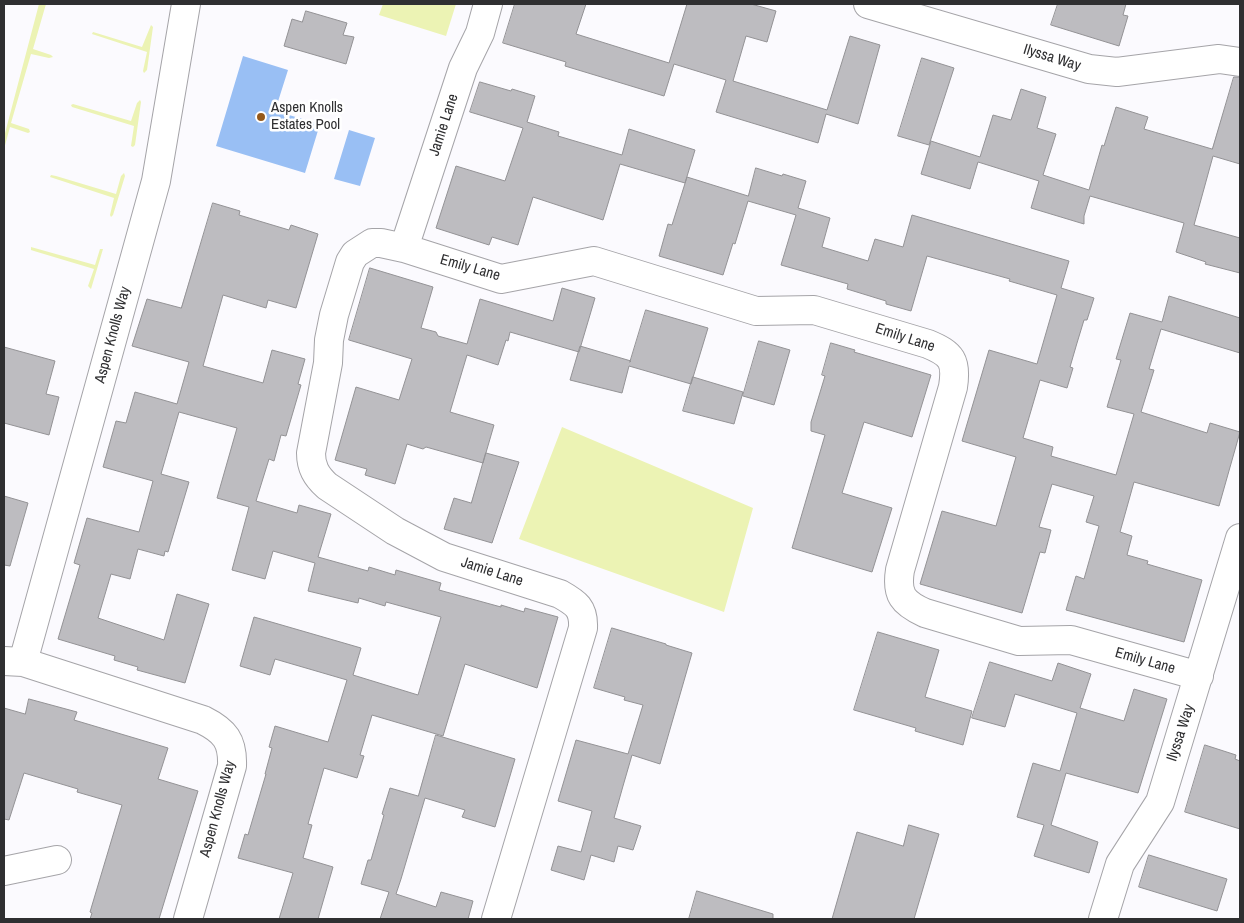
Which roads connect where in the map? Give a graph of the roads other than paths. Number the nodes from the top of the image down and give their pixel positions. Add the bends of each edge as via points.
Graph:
1 (186, 4) edge
2 (488, 4) edge
3 (868, 4) edge
4 (1240, 62) edge
5 (404, 248) junction
6 (350, 262) joint
7 (1240, 538) edge
8 (14, 662) edge
9 (1200, 676) junction
10 (57, 860) dead end
11 (4, 871) edge
12 (188, 919) edge
13 (496, 919) edge
14 (1103, 919) edge

1 - 8 street, Aspen Knolls Way via 156,181
2 - 5 street, Jamie Lane via 480,33 463,68
3 - 4 street, Ilyssa Way via 1089,69 1117,72 1218,59
5 - 6 street, Emily Lane via 372,244 355,254
5 - 9 street, Emily Lane via 501,279 594,261 756,311 814,310 944,351 955,372 953,387 900,570 898,584 902,598 925,614 1018,641 1071,640
6 - 13 street, Jamie Lane via 331,328 328,364 311,452 311,465 318,478 412,541 444,557 560,594 580,608 584,618
7 - 9 street, Ilyssa Way
8 - 12 street, Aspen Knolls Way via 203,720 218,728 227,738 233,750 232,766
9 - 14 street, Ilyssa Way via 1160,802 1120,864
10 - 11 street

